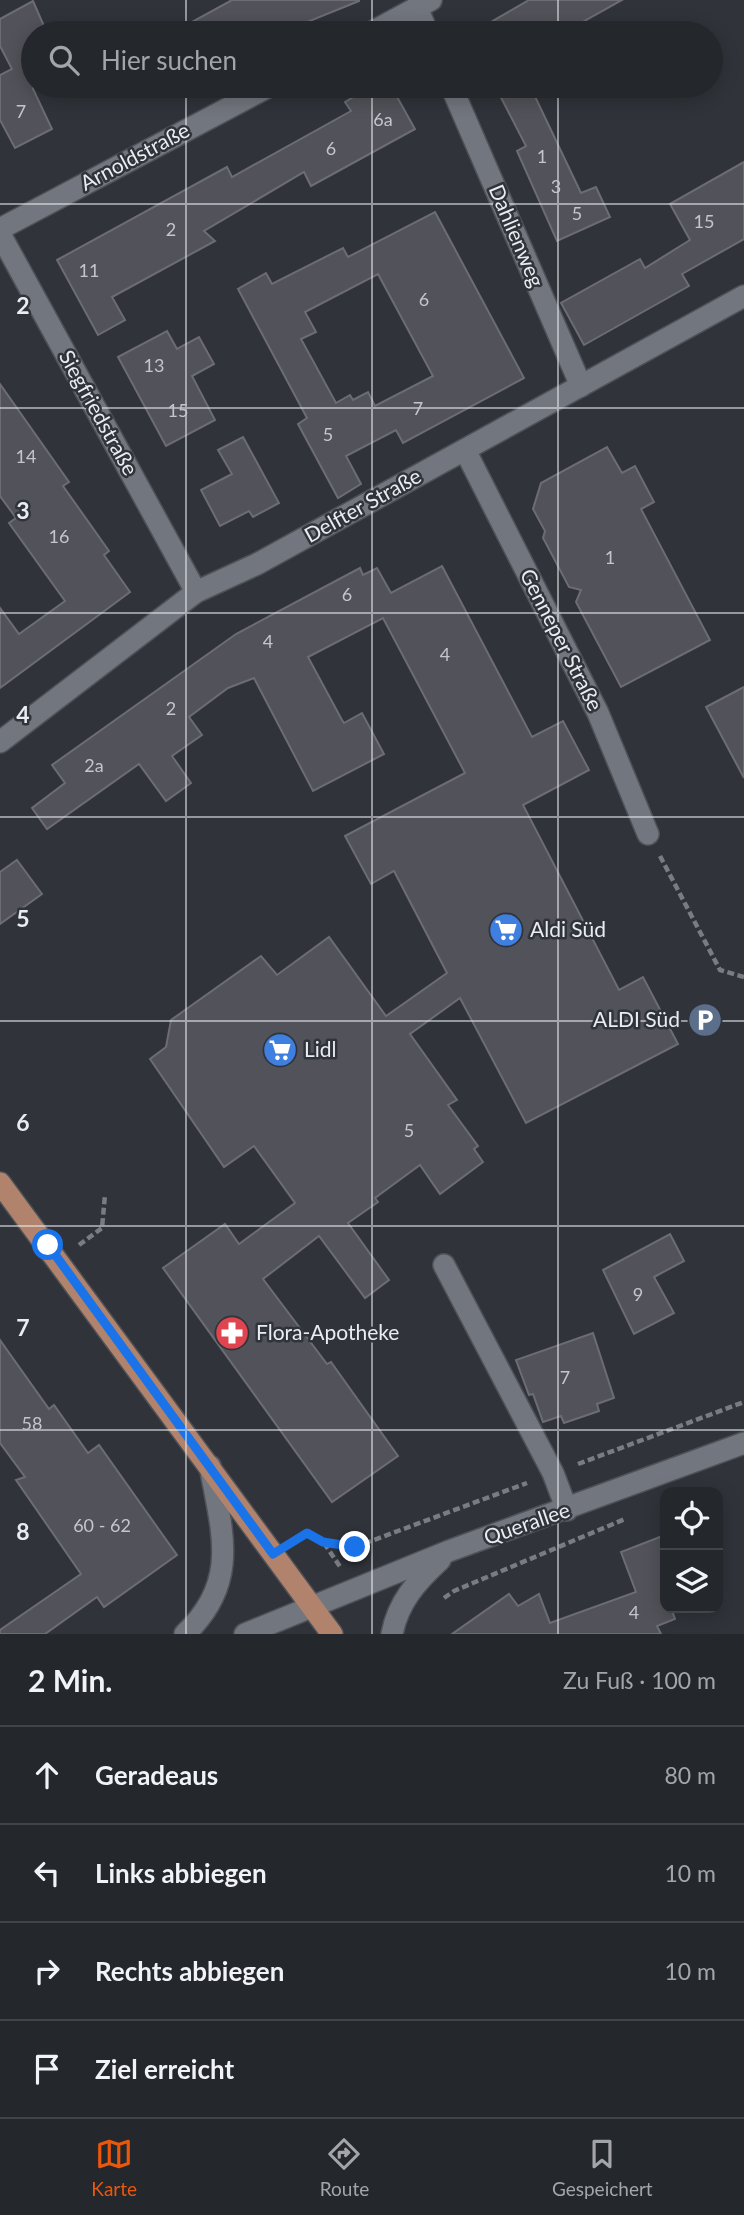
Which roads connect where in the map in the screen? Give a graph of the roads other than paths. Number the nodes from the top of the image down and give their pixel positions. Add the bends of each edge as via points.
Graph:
1 (424, 4) edge
2 (392, 21) edge
3 (248, 98) edge
4 (456, 98) edge
5 (0, 231) edge
6 (744, 296) edge
7 (581, 386) junction
8 (465, 450) junction
9 (195, 592) junction
10 (0, 742) edge
11 (648, 834) road end
12 (0, 1182) edge
13 (444, 1265) dead end
14 (744, 1443) edge
15 (210, 1466) junction
16 (567, 1510) junction
17 (449, 1551) junction
18 (311, 1606) junction
19 (185, 1634) edge
20 (245, 1634) edge
21 (332, 1634) edge
22 (392, 1634) edge

1 - 2 street
3 - 5 street, Arnoldstraße
4 - 7 street, Dahlienweg
5 - 9 street, Siegfriedstraße
6 - 7 street, Delfter Straße
7 - 8 street, Delfter Straße
8 - 9 street, Delfter Straße via 257,564
8 - 11 street, Genneper Straße via 598,713
9 - 10 street, Delfter Straße
12 - 15 main road
13 - 16 street via 553,1473
14 - 16 street, Querallee
15 - 18 main road
15 - 19 street via 223,1540 219,1586 205,1615
16 - 17 street, Querallee
17 - 18 street, Querallee
17 - 22 street via 415,1583 397,1614
18 - 20 street, Querallee
18 - 21 main road

